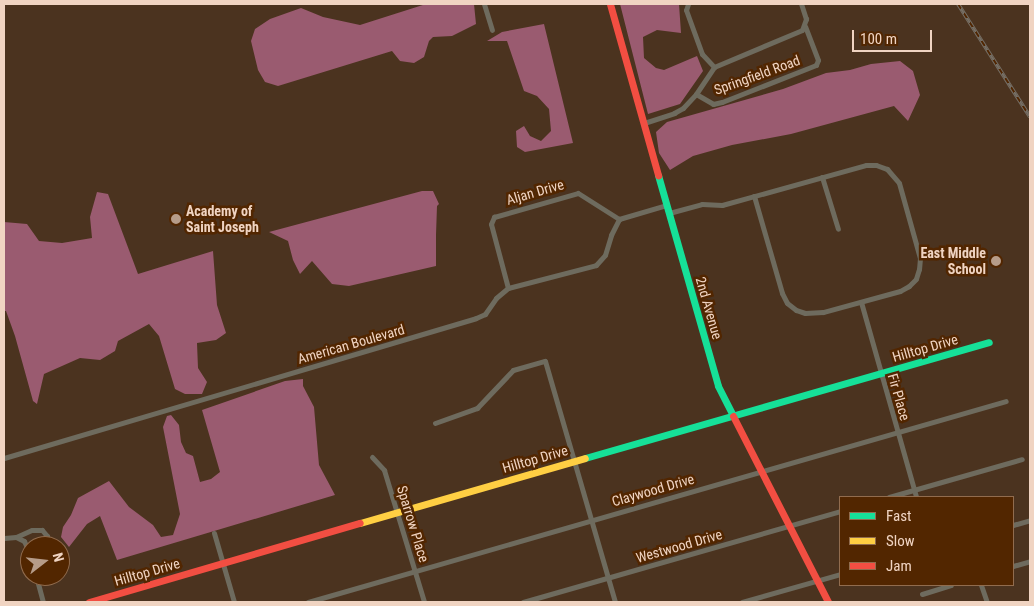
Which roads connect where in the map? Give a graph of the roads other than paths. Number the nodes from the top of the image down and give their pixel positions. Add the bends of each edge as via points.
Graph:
1 (484, 4) edge
2 (610, 4) edge
3 (688, 4) edge
4 (801, 4) edge
5 (805, 26) junction
6 (492, 30) dead end
7 (714, 67) junction
8 (696, 94) junction
9 (644, 123) junction
10 (822, 177) junction
11 (754, 196) junction
12 (668, 209) junction
13 (619, 219) junction
14 (838, 230) dead end
15 (508, 288) junction
16 (861, 302) junction
17 (989, 342) dead end
18 (881, 373) junction
19 (1006, 401) dead end
20 (732, 415) junction
21 (435, 423) dead end
22 (897, 432) junction
23 (372, 457) dead end
24 (4, 458) edge
25 (1022, 459) dead end
26 (574, 461) junction
27 (760, 471) junction
28 (914, 490) junction
29 (893, 496) edge
30 (916, 496) edge
31 (399, 511) junction
32 (839, 511) edge
33 (592, 520) junction
34 (1030, 520) edge
35 (1014, 525) edge
36 (788, 526) junction
37 (214, 533) dead end
38 (47, 536) edge
39 (16, 537) junction
40 (4, 538) edge
41 (20, 539) edge
42 (1030, 561) edge
43 (222, 563) junction
44 (1014, 566) edge
45 (415, 571) junction
46 (839, 574) edge
47 (608, 578) junction
48 (816, 581) junction
49 (39, 586) edge
50 (941, 586) edge
51 (981, 586) edge
52 (922, 594) dead end
53 (44, 602) edge
54 (89, 602) edge
55 (234, 602) edge
56 (308, 602) edge
57 (424, 602) edge
58 (523, 602) edge
59 (615, 602) edge
60 (742, 602) edge
61 (828, 602) edge
62 (987, 602) edge

1 - 6 street
2 - 9 street, 2nd Avenue
3 - 7 street, Springfield Road via 686,10 702,54
4 - 5 street, Springfield Road via 806,16
5 - 7 street, Springfield Road
5 - 8 street, Springfield Road via 818,60 816,65 722,102 713,104
7 - 8 street, Springfield Road
8 - 9 street, Springfield Road via 679,110
9 - 12 street, 2nd Avenue
10 - 11 street
10 - 14 street
10 - 16 street via 866,164 887,169 898,183 920,258 919,270 909,286
11 - 12 street via 722,205
11 - 16 street via 787,303 796,310 814,314
12 - 13 street
12 - 20 street, 2nd Avenue via 718,386
13 - 15 street via 605,255 596,265
13 - 15 street, Aljan Drive via 578,193 494,217 491,224
15 - 24 street, American Boulevard via 485,314 476,318
16 - 18 street, Fir Place
17 - 18 street, Hilltop Drive
18 - 20 street, Hilltop Drive
18 - 22 street, Fir Place
19 - 22 street, Claywood Drive
20 - 26 street, Hilltop Drive
20 - 27 street, 2nd Avenue
21 - 26 street via 477,408 513,370 545,361
22 - 27 street, Claywood Drive
22 - 28 street, Fir Place
23 - 31 street, Sparrow Place via 384,470
25 - 28 street
26 - 31 street, Hilltop Drive
26 - 33 street
27 - 33 street, Claywood Drive
27 - 36 street, 2nd Avenue
28 - 29 street
28 - 30 street, Fir Place
31 - 43 street, Hilltop Drive
31 - 45 street, Sparrow Place
32 - 36 street, Westwood Drive
33 - 45 street, Claywood Drive
33 - 47 street
34 - 35 street
36 - 47 street, Westwood Drive
36 - 48 street, 2nd Avenue
37 - 43 street
38 - 39 street via 42,530 32,530
39 - 40 street
39 - 41 street
42 - 44 street
43 - 54 street, Hilltop Drive
43 - 55 street
45 - 56 street, Claywood Drive
45 - 57 street, Sparrow Place
46 - 48 street
47 - 58 street, Westwood Drive
47 - 59 street
48 - 60 street
48 - 61 street, 2nd Avenue
49 - 53 street
50 - 52 street
51 - 62 street

